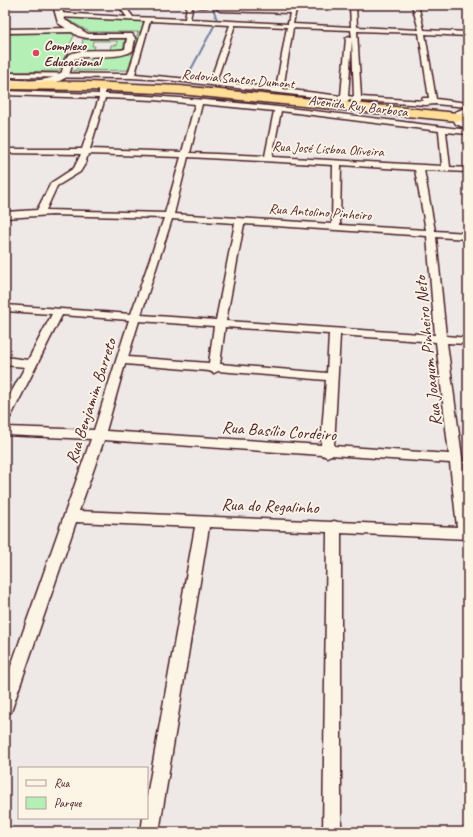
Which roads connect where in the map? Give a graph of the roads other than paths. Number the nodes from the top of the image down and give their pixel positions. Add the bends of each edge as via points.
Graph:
1 (57, 5) edge
2 (121, 5) edge
3 (190, 5) edge
4 (198, 5) edge
5 (208, 5) edge
6 (349, 5) edge
7 (353, 5) edge
8 (415, 5) edge
9 (266, 8) edge
10 (294, 8) edge
11 (220, 9) dead end
12 (59, 15) junction
13 (255, 17) junction
14 (132, 18) junction
15 (148, 19) junction
16 (187, 21) junction
17 (65, 24) junction
18 (233, 24) junction
19 (291, 26) junction
20 (352, 29) junction
21 (75, 30) junction
22 (5, 31) edge
23 (54, 31) junction
24 (422, 32) junction
25 (468, 34) edge
26 (5, 75) edge
27 (131, 76) junction
28 (61, 80) junction
29 (212, 83) junction
30 (5, 84) edge
31 (279, 90) junction
32 (102, 91) junction
33 (5, 93) edge
34 (32, 93) junction
35 (345, 98) junction
36 (358, 99) junction
37 (199, 103) junction
38 (432, 106) junction
39 (278, 110) junction
40 (466, 118) edge
41 (399, 124) junction
42 (442, 129) junction
43 (5, 151) edge
44 (86, 151) junction
45 (186, 154) junction
46 (268, 159) junction
47 (337, 162) junction
48 (419, 167) junction
49 (446, 169) junction
50 (468, 170) edge
51 (41, 212) junction
52 (5, 215) edge
53 (169, 216) junction
54 (240, 220) junction
55 (336, 227) junction
56 (431, 234) junction
57 (468, 236) edge
58 (5, 308) edge
59 (58, 312) junction
60 (136, 318) junction
61 (220, 324) junction
62 (335, 332) junction
63 (441, 339) junction
64 (468, 341) edge
65 (121, 360) junction
66 (5, 361) edge
67 (32, 364) junction
68 (214, 369) junction
69 (333, 377) junction
70 (5, 416) edge
71 (5, 431) edge
72 (99, 435) junction
73 (327, 452) junction
74 (456, 459) junction
75 (70, 516) junction
76 (203, 521) junction
77 (334, 526) junction
78 (466, 533) edge
79 (5, 706) edge
80 (150, 832) edge
81 (332, 832) edge

1 - 12 street
2 - 14 street
3 - 16 street
4 - 5 street
6 - 20 street
7 - 20 street
8 - 24 street
9 - 10 street
9 - 13 street
10 - 19 street
11 - 13 street
12 - 14 street
12 - 17 street
13 - 18 street
13 - 19 street
14 - 15 street
15 - 16 street
15 - 27 street
16 - 18 street
17 - 21 street
17 - 23 street via 63,28
18 - 29 street
19 - 20 street
19 - 31 street
20 - 24 street
20 - 35 street
20 - 36 street
21 - 23 street
21 - 28 street via 87,36 129,36 129,50 76,55 68,61 67,72
22 - 23 street
24 - 25 street
24 - 38 street
26 - 28 street
27 - 28 street
27 - 29 street
28 - 30 highway, Rodovia Santos Dumont
28 - 32 highway, Rodovia Santos Dumont
28 - 34 highway via 53,91
29 - 31 street
31 - 35 street
32 - 34 street, Avenida Ruy Barbosa
32 - 35 highway, Rodovia Santos Dumont
32 - 37 street, Avenida Ruy Barbosa
32 - 44 street via 102,102
33 - 34 street, Avenida Ruy Barbosa
35 - 36 highway, Rodovia Santos Dumont
36 - 38 highway, Rodovia Santos Dumont
37 - 39 street, Avenida Ruy Barbosa
37 - 45 street, Rua Benjamim Barreto
38 - 40 street
38 - 40 highway, Rodovia Santos Dumont via 445,121
39 - 41 street, Avenida Ruy Barbosa
39 - 46 street
40 - 41 street via 410,120
40 - 42 street, Avenida Ruy Barbosa
41 - 42 street, Avenida Ruy Barbosa
42 - 49 street
43 - 44 street, Rua José Lisboa Oliveira
44 - 45 street, Rua José Lisboa Oliveira
44 - 51 street via 79,167 52,187
45 - 46 street, Rua José Lisboa Oliveira
45 - 53 street, Rua Benjamim Barreto
46 - 47 street, Rua José Lisboa Oliveira
47 - 48 street, Rua José Lisboa Oliveira
47 - 55 street
48 - 49 street, Rua José Lisboa Oliveira
48 - 56 street, Rua Joaqum Pinheiro Neto
49 - 50 street, Rua José Lisboa Oliveira
51 - 52 street, Rua Antolino Pinheiro
51 - 53 street, Rua Antolino Pinheiro
53 - 54 street, Rua Antolino Pinheiro
53 - 60 street, Rua Benjamim Barreto
54 - 55 street, Rua Antolino Pinheiro
54 - 61 street
55 - 56 street, Rua Antolino Pinheiro
56 - 57 street, Rua Antolino Pinheiro
56 - 63 street, Rua Joaqum Pinheiro Neto
58 - 59 street
59 - 60 street
59 - 67 street
60 - 61 street
60 - 65 street, Rua Benjamim Barreto
61 - 62 street
61 - 68 street
62 - 63 street
62 - 69 street
63 - 64 street
63 - 74 street, Rua Joaqum Pinheiro Neto
65 - 68 street
65 - 72 street, Rua Benjamim Barreto
66 - 67 street
67 - 70 street
68 - 69 street
69 - 73 street
71 - 72 street, Rua Basílio Cordeiro
72 - 73 street, Rua Basílio Cordeiro
72 - 75 street, Rua Benjamim Barreto
73 - 74 street, Rua Basílio Cordeiro
74 - 78 street, Rua Joaqum Pinheiro Neto
75 - 76 street, Rua do Regalinho
75 - 79 street, Rua Benjamim Barreto
76 - 77 street, Rua do Regalinho
76 - 80 street
77 - 78 street, Rua do Regalinho
77 - 81 street

